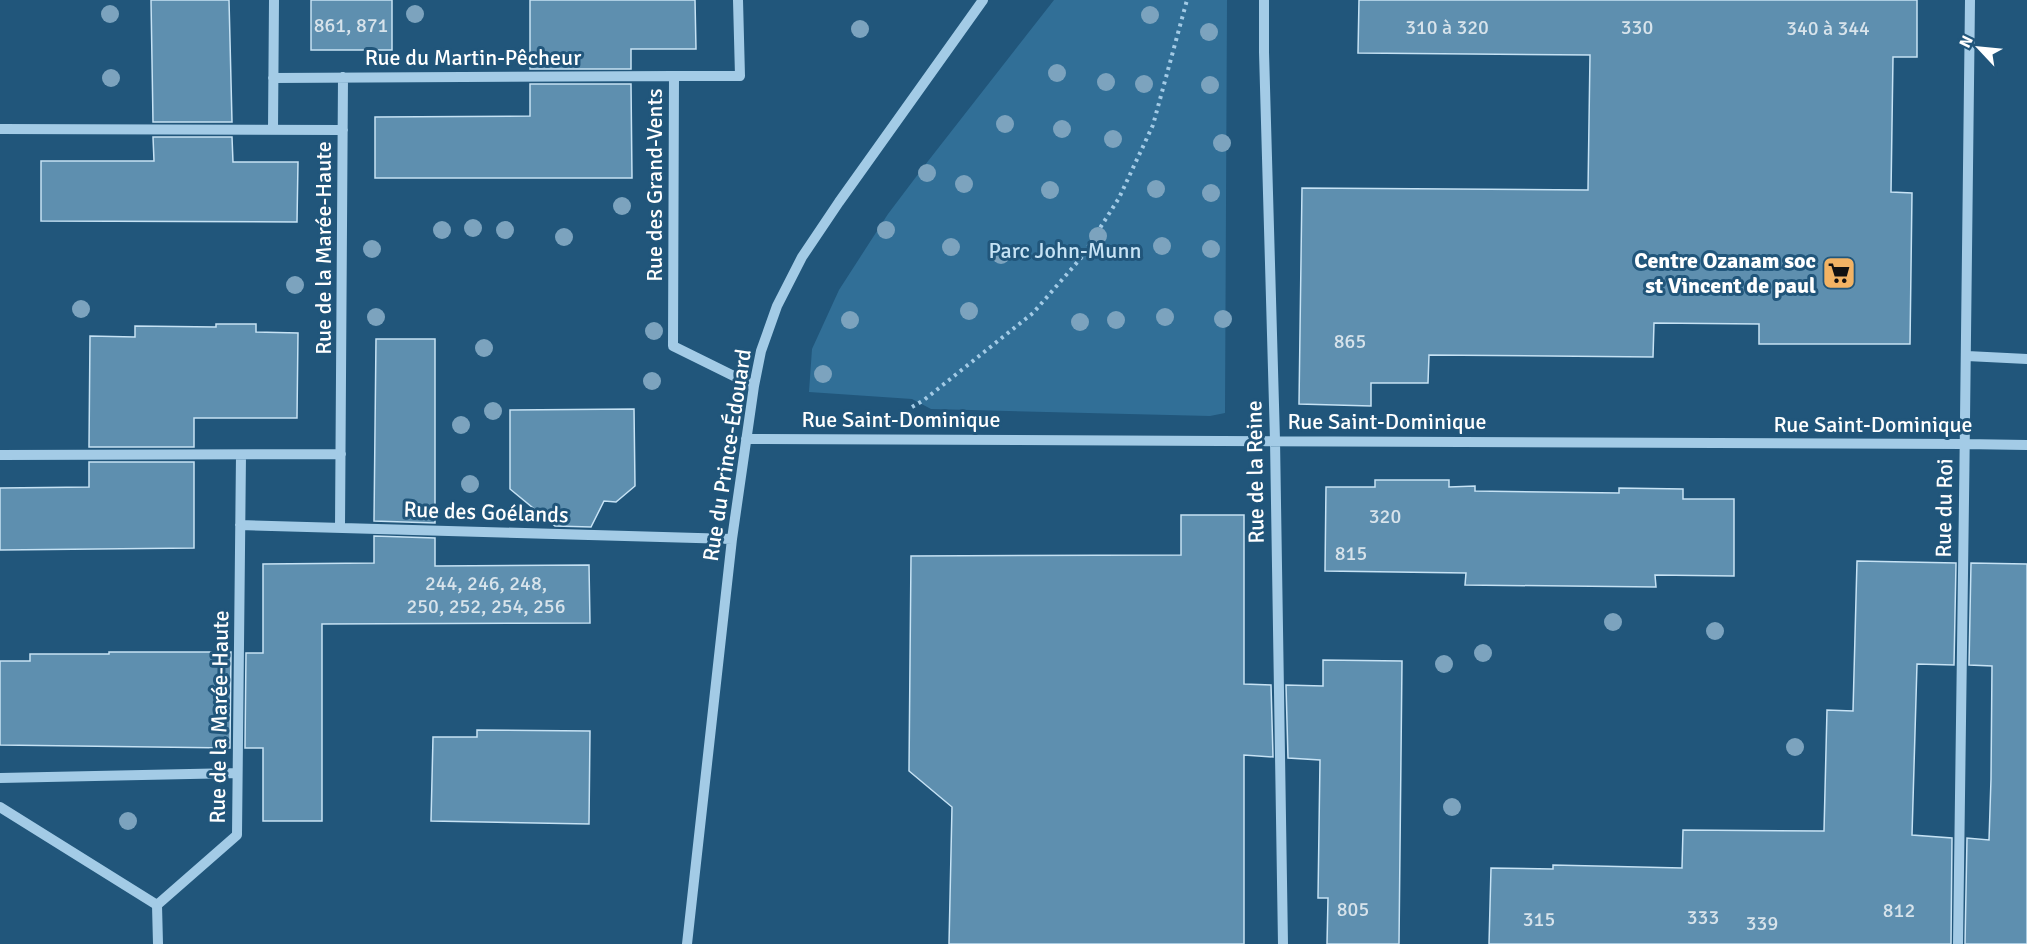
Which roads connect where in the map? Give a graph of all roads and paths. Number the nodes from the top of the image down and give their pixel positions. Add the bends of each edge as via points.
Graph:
1 (274, 0) edge
2 (738, 0) edge
3 (982, 0) edge
4 (1187, 0) edge
5 (1264, 0) edge
6 (1970, 0) edge
7 (674, 76) junction
8 (344, 77) junction
9 (273, 78) junction
10 (0, 129) edge
11 (273, 129) junction
12 (343, 130) junction
13 (1967, 356) junction
14 (2027, 359) edge
15 (754, 386) junction
16 (912, 407) dead end
17 (746, 439) junction
18 (1275, 440) junction
19 (1964, 444) junction
20 (2027, 446) edge
21 (341, 454) junction
22 (0, 455) edge
23 (241, 455) junction
24 (240, 525) junction
25 (340, 527) junction
26 (732, 539) junction
27 (237, 773) junction
28 (0, 777) edge
29 (0, 807) edge
30 (157, 905) junction
31 (158, 944) edge
32 (687, 944) edge
33 (1283, 944) edge
34 (1958, 944) edge

1 - 9 street
2 - 7 street, Rue des Grand-Vents via 740,76
3 - 15 street, Rue du Prince-Édouard via 802,257 777,306
4 - 16 path via 1153,125 1119,198 1081,258 1033,313
5 - 18 street, Rue de la Reine
6 - 13 street, Rue du Roi
7 - 8 street, Rue du Martin-Pêcheur
7 - 15 street, Rue des Grand-Vents via 673,346
8 - 9 street, Rue du Martin-Pêcheur
8 - 12 street, Rue de la Marée-Haute
9 - 11 street
10 - 11 street
11 - 12 street
12 - 21 street, Rue de la Marée-Haute
13 - 14 street
13 - 19 street, Rue du Roi
15 - 17 street, Rue du Prince-Édouard
17 - 18 street, Rue Saint-Dominique
17 - 26 street, Rue du Prince-Édouard
18 - 19 street, Rue Saint-Dominique
18 - 33 street, Rue de la Reine
19 - 20 street, Rue Saint-Dominique
19 - 34 street, Rue du Roi
21 - 23 street
21 - 25 street, Rue de la Marée-Haute
22 - 23 street
23 - 24 street, Rue de la Marée-Haute
24 - 25 street, Rue des Goélands
24 - 27 street, Rue de la Marée-Haute
25 - 26 street, Rue des Goélands
26 - 32 street, Rue du Prince-Édouard
27 - 28 street
27 - 30 street, Rue de la Marée-Haute via 237,835
29 - 30 street
30 - 31 street

